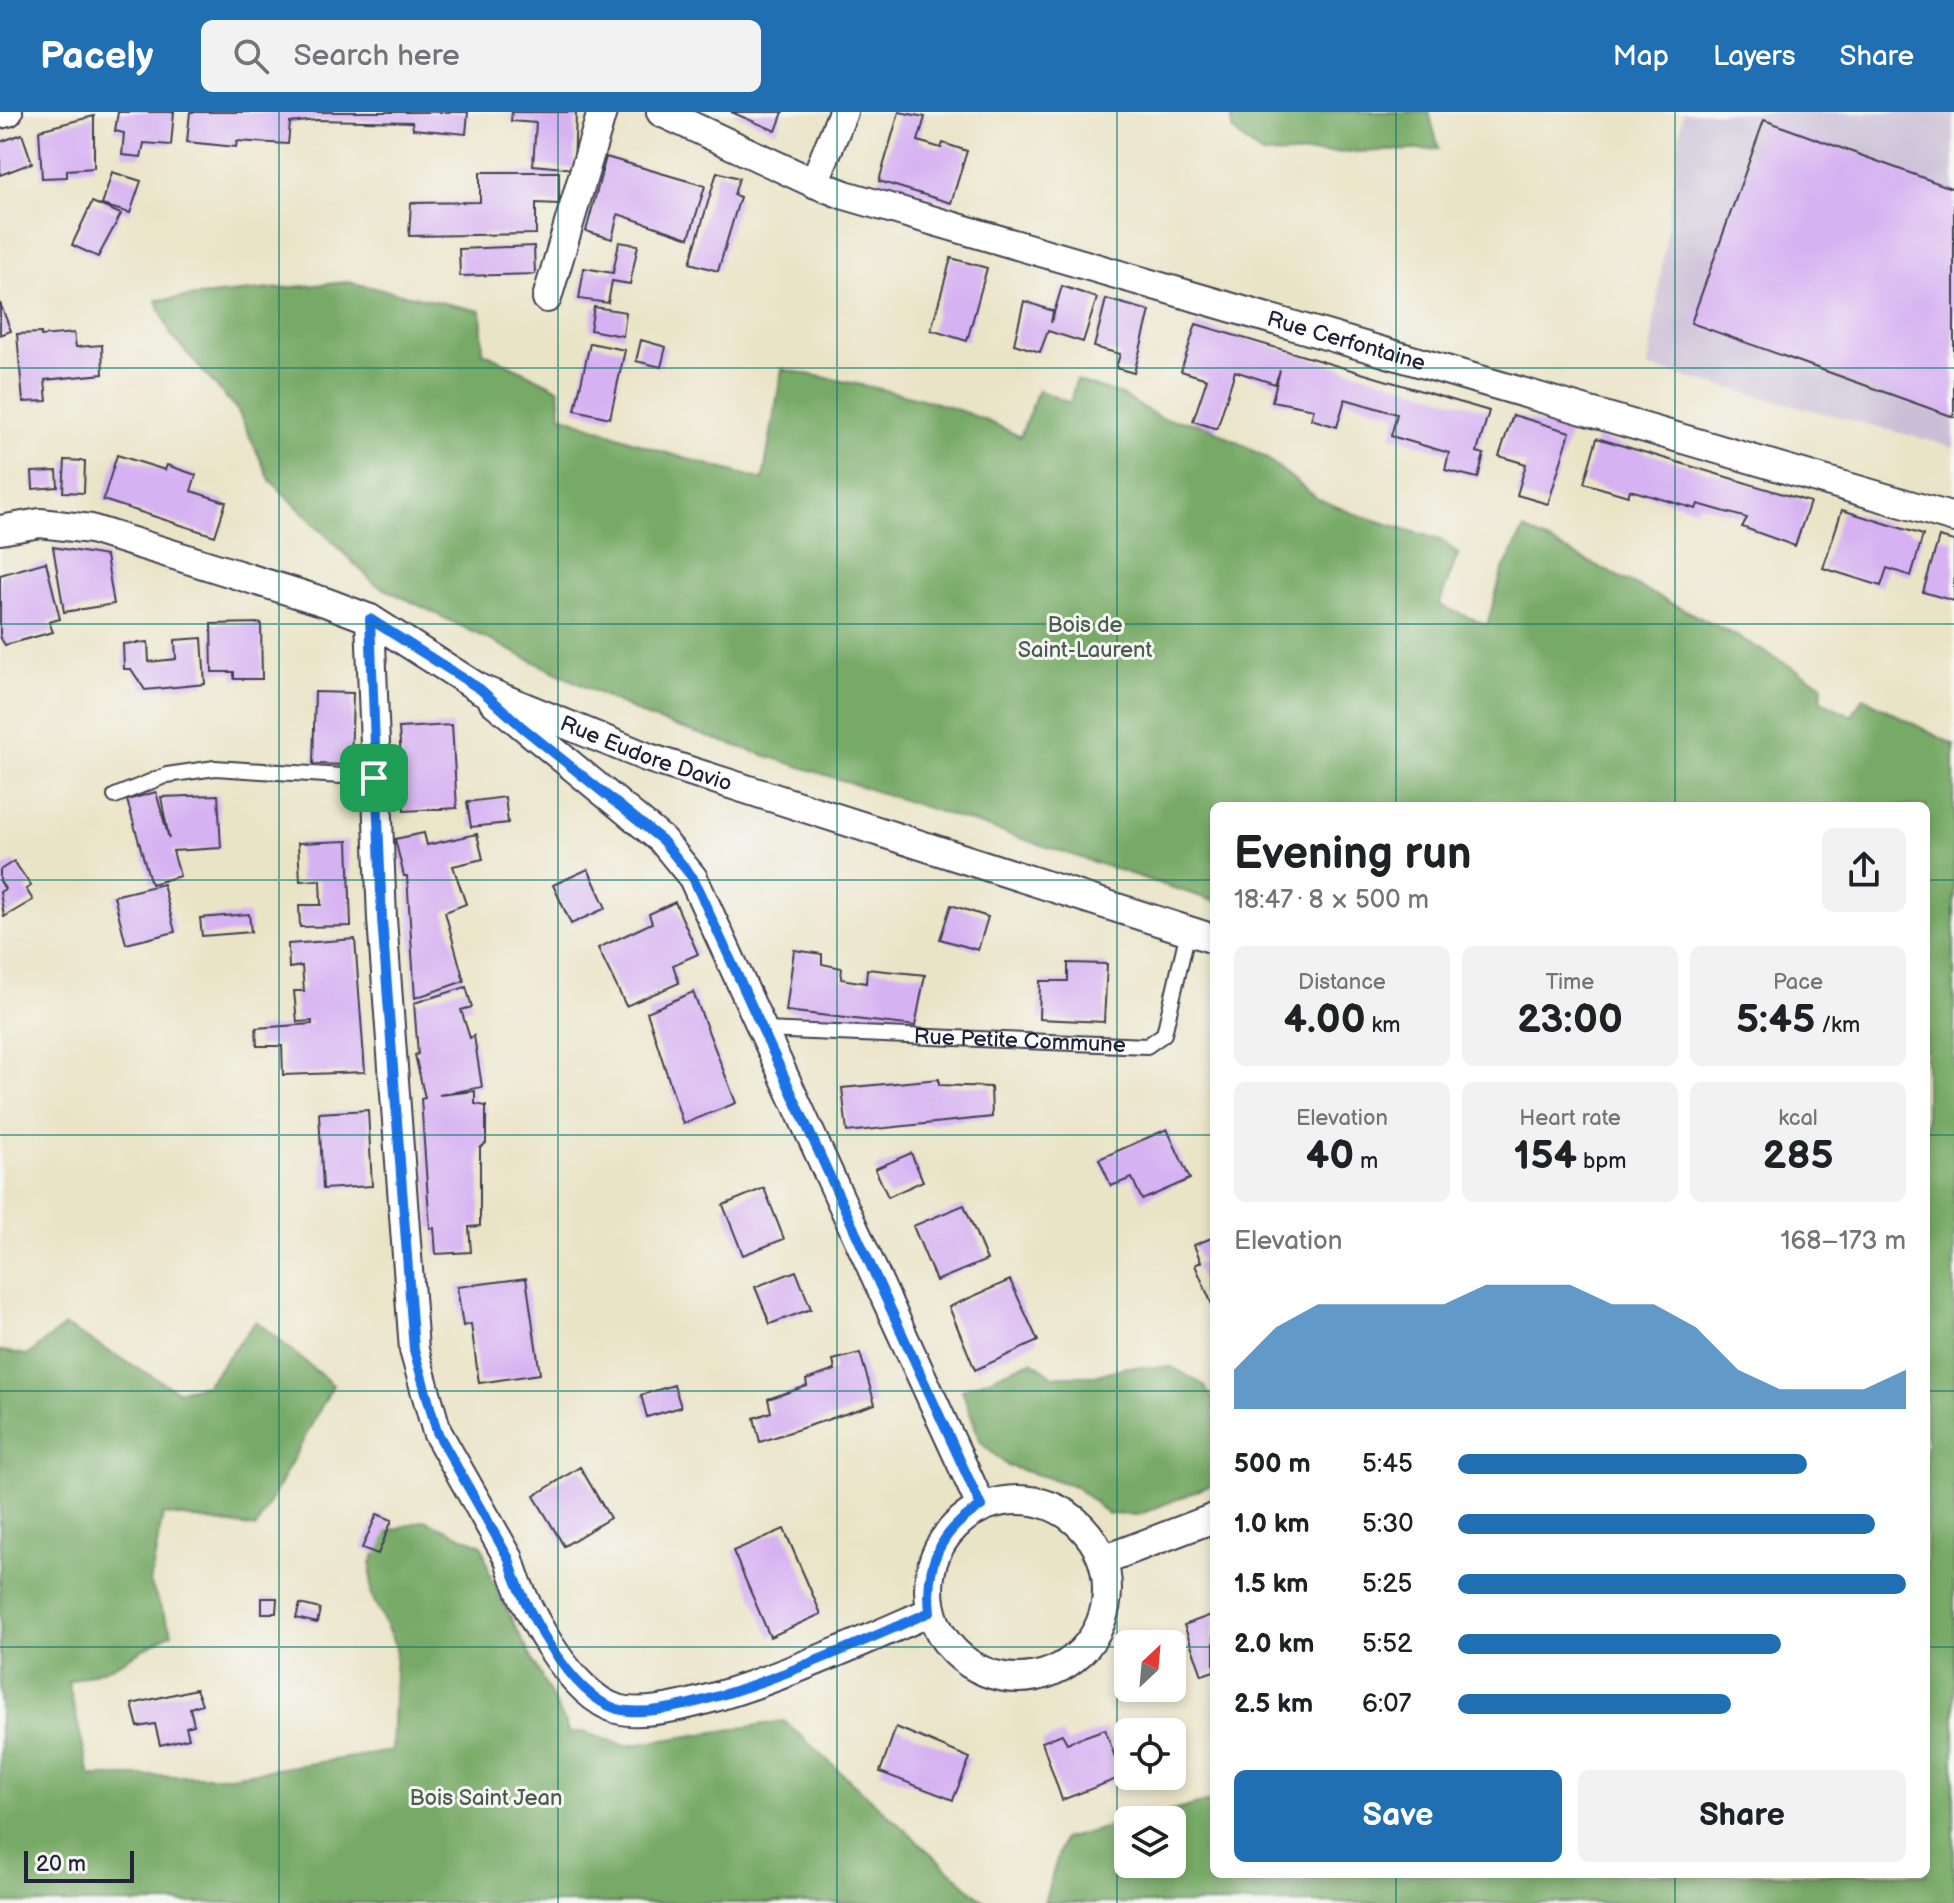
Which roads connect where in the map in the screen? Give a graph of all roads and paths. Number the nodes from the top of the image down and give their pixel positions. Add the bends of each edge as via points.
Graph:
1 (8, 112) edge
2 (602, 112) edge
3 (661, 112) edge
4 (843, 112) edge
5 (0, 114) edge
6 (814, 183) junction
7 (547, 298) dead end
8 (1954, 518) edge
9 (0, 530) edge
10 (370, 619) junction
11 (480, 689) junction
12 (374, 778) junction
13 (115, 796) dead end
14 (1201, 935) edge
15 (764, 1030) junction
16 (981, 1506) junction
17 (1210, 1520) edge
18 (1103, 1560) junction
19 (930, 1612) junction

1 - 5 street
2 - 7 street
3 - 6 street
4 - 6 street
6 - 8 street, Rue Cerfontaine via 873,205
9 - 10 street, Rue Eudore Davio via 40,523 91,529
10 - 11 street, Rue Eudore Davio
10 - 12 street
11 - 14 street, Rue Eudore Davio via 712,780
11 - 15 street via 662,840 710,908
12 - 13 lane via 215,768 167,775
12 - 19 street via 405,1262 419,1376 437,1432 559,1657 593,1698 630,1712 661,1709 787,1674
14 - 15 lane, Rue Petite Commune via 1164,1034 1147,1046
15 - 16 street
16 - 18 street via 1010,1499 1040,1501 1067,1513 1089,1533
16 - 19 street via 960,1519 937,1550 927,1587
17 - 18 street
18 - 19 street via 1108,1588 1097,1629 1070,1663 1044,1675 1015,1679 961,1660 942,1638

